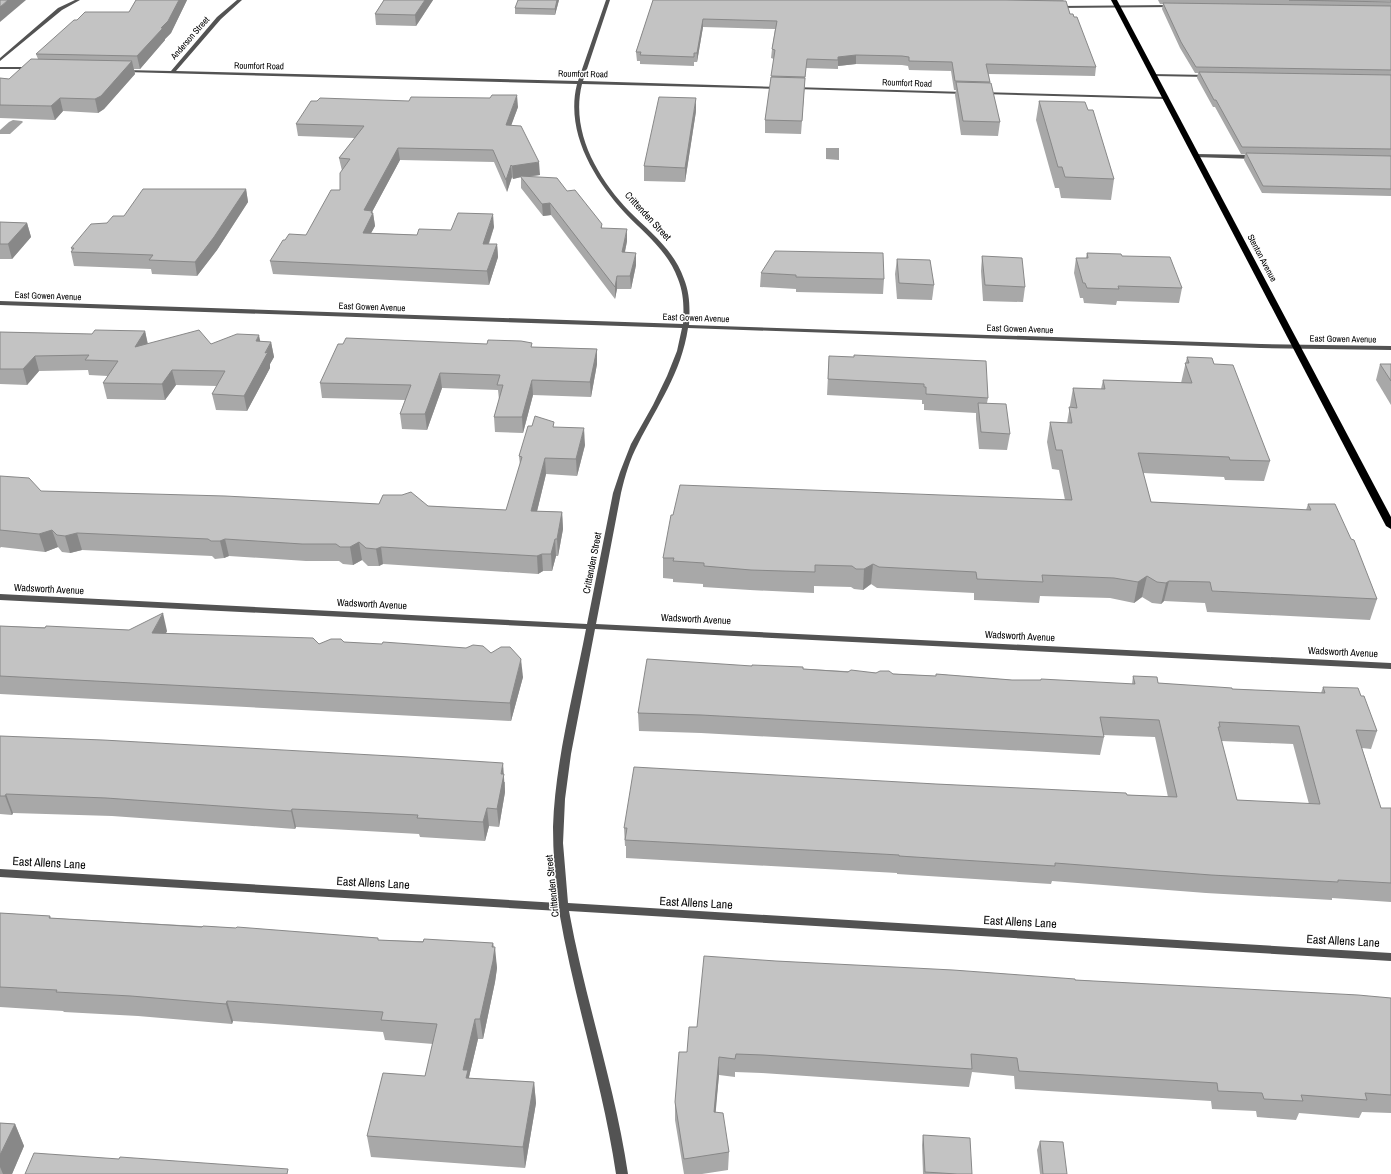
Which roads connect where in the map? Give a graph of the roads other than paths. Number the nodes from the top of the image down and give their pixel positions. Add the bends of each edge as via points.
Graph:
1 (78, 0) edge
2 (240, 0) edge
3 (608, 0) edge
4 (1114, 0) edge
5 (1176, 6) edge
6 (1053, 7) edge
7 (1118, 7) junction
8 (0, 60) edge
9 (0, 68) edge
10 (40, 69) edge
11 (118, 70) edge
12 (172, 72) junction
13 (1153, 75) junction
14 (1215, 76) edge
15 (580, 82) junction
16 (968, 93) edge
17 (976, 93) edge
18 (1166, 98) junction
19 (1196, 156) junction
20 (1260, 157) edge
21 (0, 303) edge
22 (685, 326) junction
23 (1296, 347) junction
24 (1391, 348) edge
25 (1387, 510) edge
26 (1391, 526) edge
27 (0, 597) edge
28 (591, 626) junction
29 (1391, 666) edge
30 (0, 873) edge
31 (565, 908) junction
32 (1391, 957) edge
33 (622, 1174) edge

1 - 8 street via 60,9
2 - 12 street, Anderson Street via 219,18
3 - 15 street, Crittenden Street
4 - 7 main road, Stenton Avenue
5 - 7 street
6 - 7 street
7 - 13 main road, Stenton Avenue
9 - 10 street
11 - 12 street, Roumfort Road
12 - 15 street, Roumfort Road
13 - 14 street
13 - 18 main road, Stenton Avenue
15 - 16 street, Roumfort Road
15 - 22 street, Crittenden Street via 577,114 585,149 603,183 658,242 676,269 685,291
17 - 18 street
18 - 19 main road, Stenton Avenue
19 - 20 street
19 - 23 main road, Stenton Avenue
21 - 22 street, East Gowen Avenue
22 - 23 street, East Gowen Avenue
22 - 28 street, Crittenden Street via 678,358 670,378 638,436 622,474
23 - 24 street, East Gowen Avenue
23 - 25 main road, Stenton Avenue
25 - 26 main road, Stenton Avenue
27 - 28 street, Wadsworth Avenue
28 - 29 street, Wadsworth Avenue
28 - 31 street, Crittenden Street via 561,790 558,828
30 - 31 street, East Allens Lane
31 - 32 street, East Allens Lane
31 - 33 street, Crittenden Street via 573,957 613,1117

